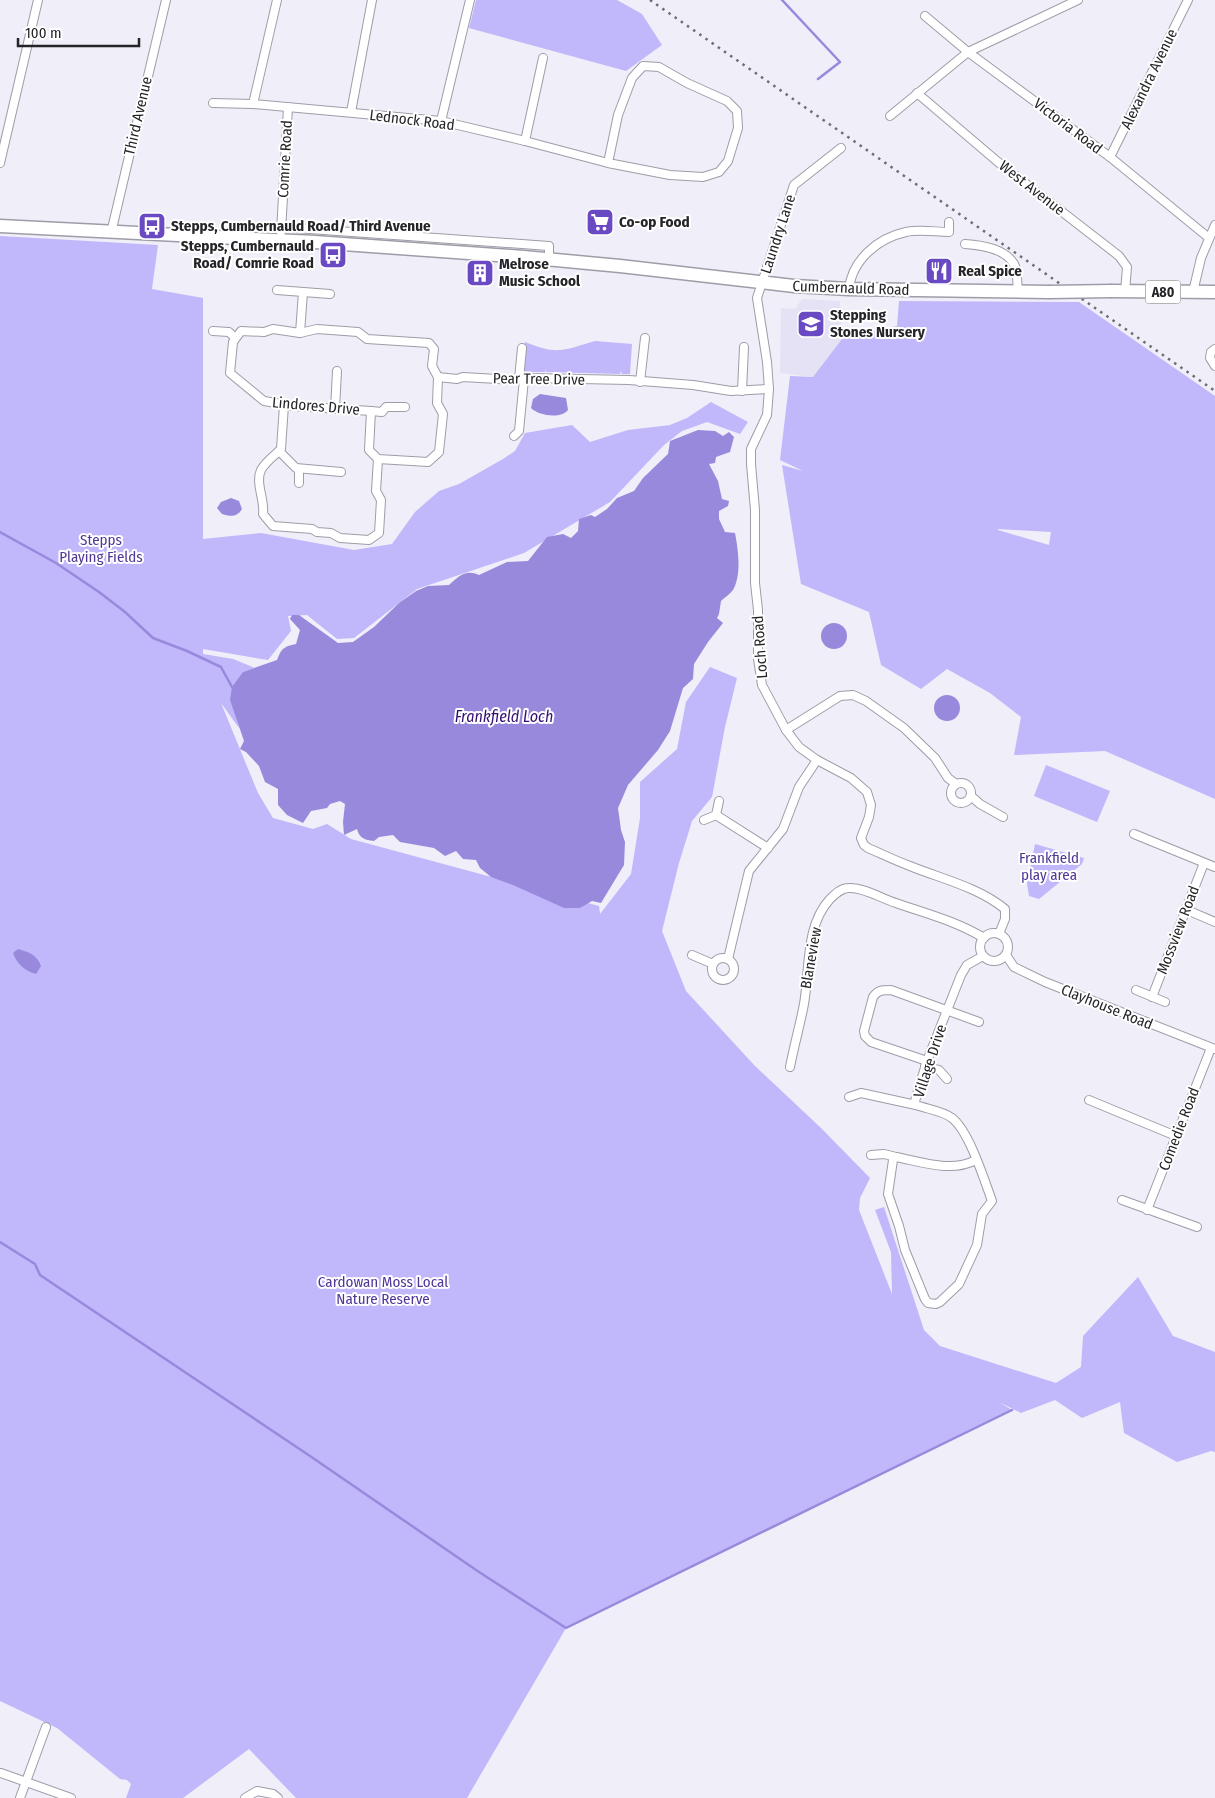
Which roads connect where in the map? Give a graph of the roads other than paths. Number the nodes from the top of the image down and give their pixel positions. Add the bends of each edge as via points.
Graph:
1 (38, 0) edge
2 (166, 0) edge
3 (276, 0) edge
4 (372, 0) edge
5 (470, 0) edge
6 (1078, 0) edge
7 (1188, 0) edge
8 (925, 16) dead end
9 (968, 52) junction
10 (543, 58) dead end
11 (917, 93) junction
12 (213, 104) dead end
13 (253, 104) junction
14 (288, 107) junction
15 (351, 112) junction
16 (890, 116) dead end
17 (441, 121) junction
18 (525, 140) junction
19 (841, 148) dead end
20 (1110, 157) junction
21 (0, 163) edge
22 (608, 163) junction
23 (949, 222) dead end
24 (1215, 225) edge
25 (0, 226) edge
26 (281, 228) junction
27 (111, 233) junction
28 (1209, 238) junction
29 (280, 242) junction
30 (965, 244) dead end
31 (549, 259) junction
32 (762, 282) junction
33 (849, 289) junction
34 (277, 290) dead end
35 (303, 292) junction
36 (1018, 292) junction
37 (1125, 292) junction
38 (1193, 292) junction
39 (1215, 292) edge
40 (330, 294) dead end
41 (213, 331) dead end
42 (300, 333) junction
43 (235, 338) junction
44 (645, 338) dead end
45 (744, 347) dead end
46 (522, 348) dead end
47 (1215, 349) edge
48 (1215, 366) edge
49 (337, 371) dead end
50 (438, 377) junction
51 (521, 379) junction
52 (640, 382) junction
53 (769, 389) junction
54 (742, 391) junction
55 (284, 405) junction
56 (405, 407) dead end
57 (335, 408) junction
58 (371, 412) junction
59 (514, 436) dead end
60 (279, 451) junction
61 (378, 459) junction
62 (299, 469) junction
63 (341, 472) dead end
64 (299, 483) dead end
65 (786, 730) junction
66 (817, 760) junction
67 (956, 784) junction
68 (971, 796) junction
69 (719, 801) dead end
70 (716, 815) junction
71 (1003, 817) dead end
72 (704, 820) dead end
73 (1134, 834) dead end
74 (768, 848) junction
75 (1204, 863) junction
76 (1215, 867) edge
77 (1187, 910) junction
78 (1215, 922) edge
79 (999, 934) junction
80 (984, 938) junction
81 (692, 955) dead end
82 (1006, 955) junction
83 (983, 956) junction
84 (728, 959) junction
85 (713, 964) junction
86 (1136, 990) dead end
87 (1152, 997) junction
88 (1165, 1002) dead end
89 (947, 1010) junction
90 (979, 1022) dead end
91 (1213, 1049) edge
92 (926, 1063) junction
93 (790, 1067) dead end
94 (947, 1079) dead end
95 (849, 1097) dead end
96 (1089, 1100) dead end
97 (916, 1105) junction
98 (1176, 1136) junction
99 (871, 1155) dead end
100 (896, 1157) junction
101 (976, 1160) junction
102 (1122, 1200) dead end
103 (1147, 1210) junction
104 (1197, 1227) dead end
105 (46, 1727) dead end
106 (1, 1773) edge
107 (26, 1782) junction
108 (20, 1798) edge
109 (71, 1798) edge
110 (245, 1798) edge
111 (278, 1798) edge

1 - 21 street
2 - 27 street, Third Avenue
3 - 13 street
4 - 15 street
5 - 17 street
6 - 9 street
7 - 20 street, Alexandra Avenue
8 - 9 street, Victoria Road
9 - 11 street
9 - 20 street, Victoria Road
10 - 18 street
11 - 16 street
11 - 37 street, West Avenue via 998,162 1119,256 1127,267
12 - 13 street, Lednock Road
13 - 14 street, Lednock Road
14 - 15 street, Lednock Road
14 - 26 street, Comrie Road
15 - 17 street, Lednock Road
17 - 18 street, Lednock Road
18 - 22 street, Lednock Road
19 - 32 street, Laundry Lane via 794,185
20 - 28 street, Victoria Road
22 - 22 street via 670,175 703,177 719,172 728,161 738,128 737,111 727,101 659,67 643,66 632,78 618,115
23 - 33 street via 949,232 908,232 886,237 857,264
24 - 28 street
25 - 27 main road, Cumbernauld Road / A80
26 - 29 street, Comrie Road
26 - 31 street via 549,246
27 - 29 main road, Cumbernauld Road / A80
28 - 38 street
29 - 31 main road, Cumbernauld Road / A80
30 - 36 street via 987,245 1009,258 1015,266
31 - 32 main road, Cumbernauld Road / A80
32 - 33 main road, Cumbernauld Road / A80
32 - 53 street, Loch Road via 757,298
33 - 36 main road, Cumbernauld Road / A80
34 - 35 street
35 - 40 street
35 - 42 street
36 - 37 main road, Cumbernauld Road / A80, bridge
37 - 38 main road, Cumbernauld Road / A80
38 - 39 main road, Cumbernauld Road / A80
41 - 43 street via 229,332
42 - 43 street via 273,329 241,331
42 - 50 street via 317,329 358,332 367,338 429,344 434,349 432,366
43 - 55 street, Lindores Drive via 230,373 264,401
44 - 52 street
45 - 54 street
46 - 51 street
47 - 48 street via 1210,358
49 - 57 street
50 - 51 street, Pear Tree Drive
50 - 61 street via 437,403 443,414 440,452 428,462
51 - 52 street, Pear Tree Drive
51 - 59 street via 518,431
52 - 54 street, Pear Tree Drive
53 - 54 street, Pear Tree Drive
53 - 65 street, Loch Road via 767,415 751,449 758,659 762,685
55 - 57 street, Lindores Drive
55 - 60 street
56 - 58 street via 386,407 382,412
57 - 58 street, Lindores Drive
58 - 61 street, Lindores Drive via 369,450
60 - 61 street via 261,470 259,483 263,514 273,526 312,529 340,538 370,540 378,533 381,500 376,491
60 - 62 street
62 - 63 street
62 - 64 street
65 - 66 street, Loch Road via 799,747
65 - 67 street via 840,696 853,695 904,728
66 - 74 street via 799,787 783,829
66 - 79 street, Loch Road via 851,778 866,792 871,805 861,838 864,845 963,885 996,902 1005,909
67 - 68 street via 969,786
67 - 68 street via 950,792 954,802 964,803
68 - 71 street
69 - 70 street
70 - 72 street
70 - 74 street
73 - 75 street
74 - 84 street via 749,871
75 - 76 street
75 - 77 street, Mossview Road
77 - 78 street
77 - 87 street, Mossview Road
79 - 80 street
79 - 82 street via 1007,942
80 - 83 street via 980,947
80 - 93 street, Blaneview via 965,926 864,891 849,888 836,892 823,907 816,923
81 - 85 street
82 - 83 street via 993,961
82 - 91 street, Clayhouse Road via 1014,967 1045,982
83 - 89 street, Village Drive via 964,969
84 - 85 street via 718,959
84 - 85 street via 734,972 726,980 716,977 712,971
86 - 87 street
87 - 88 street
89 - 90 street
89 - 92 street, Village Drive
89 - 92 street via 891,990 881,990 873,997 865,1036 871,1042
91 - 98 street, Comedie Road
92 - 94 street
92 - 97 street, Village Drive
95 - 97 street via 862,1094
96 - 98 street
97 - 101 street, Village Drive via 951,1116 966,1136
98 - 103 street, Comedie Road
99 - 100 street
100 - 101 street via 944,1167 967,1165
100 - 101 street, Village Drive via 888,1194 912,1268 925,1299 933,1304 940,1302 958,1284 977,1245 982,1214 992,1201
102 - 103 street
103 - 104 street
105 - 107 street
106 - 107 street
107 - 108 street
107 - 109 street
110 - 111 street via 257,1791 274,1794

